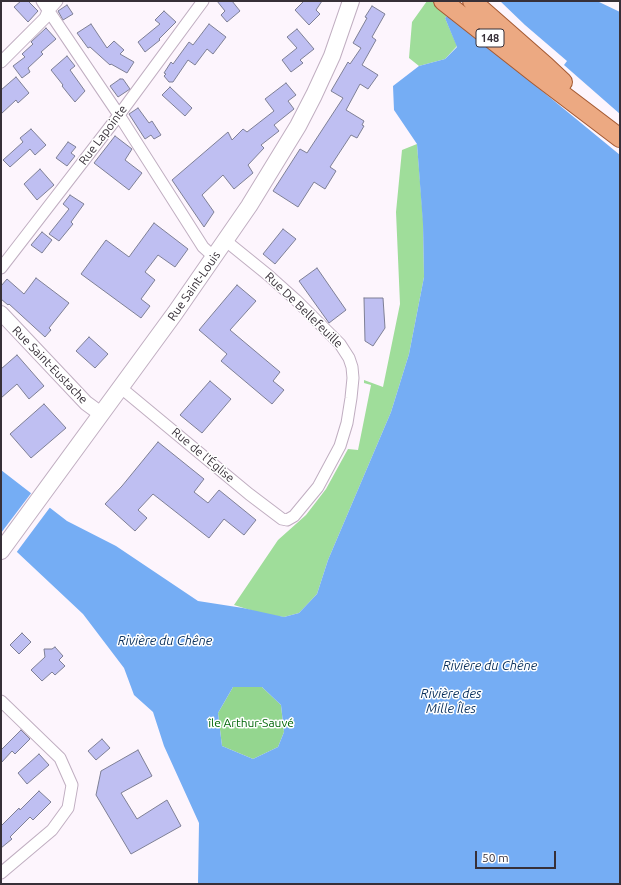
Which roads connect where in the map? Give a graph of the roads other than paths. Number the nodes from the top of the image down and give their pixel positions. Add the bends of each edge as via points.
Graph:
1 (42, 1) edge
2 (57, 1) edge
3 (203, 1) edge
4 (351, 1) edge
5 (443, 1) edge
6 (472, 1) edge
7 (48, 11) junction
8 (1, 62) edge
9 (119, 115) junction
10 (615, 134) edge
11 (226, 241) junction
12 (214, 257) junction
13 (1, 268) edge
14 (1, 313) edge
15 (120, 387) junction
16 (100, 414) junction
17 (287, 520) joint
18 (3, 548) edge
19 (1, 701) edge
20 (1, 873) edge

1 - 7 street
2 - 7 street
3 - 9 street, Rue Lapointe
4 - 11 main road, Rue Saint-Louis via 332,56 305,112
5 - 10 main road, 148
6 - 10 main road, 148 via 546,66
7 - 8 street via 45,18
7 - 9 street
9 - 12 street via 203,247
9 - 13 street, Rue Lapointe
11 - 12 main road, Rue Saint-Louis
11 - 17 street, Rue De Bellefeuille via 276,282 314,318 345,350 352,367 350,411 340,446 318,487 294,516
12 - 15 main road, Rue Saint-Louis
14 - 16 street, Rue Saint-Eustache via 86,403
15 - 16 main road, Rue Saint-Louis
15 - 17 street, Rue de l'Église via 249,494
16 - 18 main road, Rue Saint-Louis
19 - 20 street via 60,758 72,785 68,808 52,830

